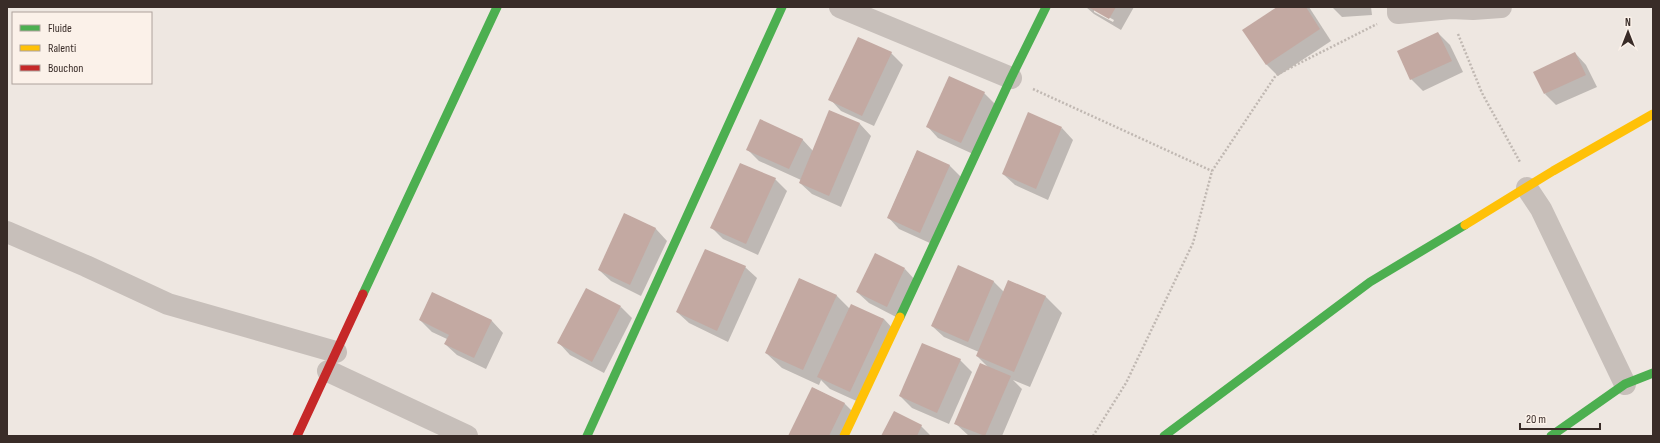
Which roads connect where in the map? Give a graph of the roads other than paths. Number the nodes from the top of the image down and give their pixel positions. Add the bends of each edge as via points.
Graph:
1 (497, 7) edge
2 (782, 7) edge
3 (840, 7) edge
4 (1046, 7) edge
5 (1500, 7) edge
6 (1398, 10) edge
7 (1011, 78) junction
8 (1653, 114) edge
9 (1527, 188) junction
10 (7, 232) edge
11 (332, 361) junction
12 (1653, 373) edge
13 (1625, 384) junction
14 (297, 436) edge
15 (467, 436) edge
16 (587, 436) edge
17 (844, 436) edge
18 (1164, 436) edge
19 (1551, 436) edge

1 - 11 street
2 - 16 street
3 - 7 street
4 - 7 street
5 - 6 street
7 - 17 street
8 - 9 street
9 - 13 street via 1541,209
9 - 18 street via 1370,282
10 - 11 street via 168,304
11 - 14 street
11 - 15 street
12 - 13 street
13 - 19 street

